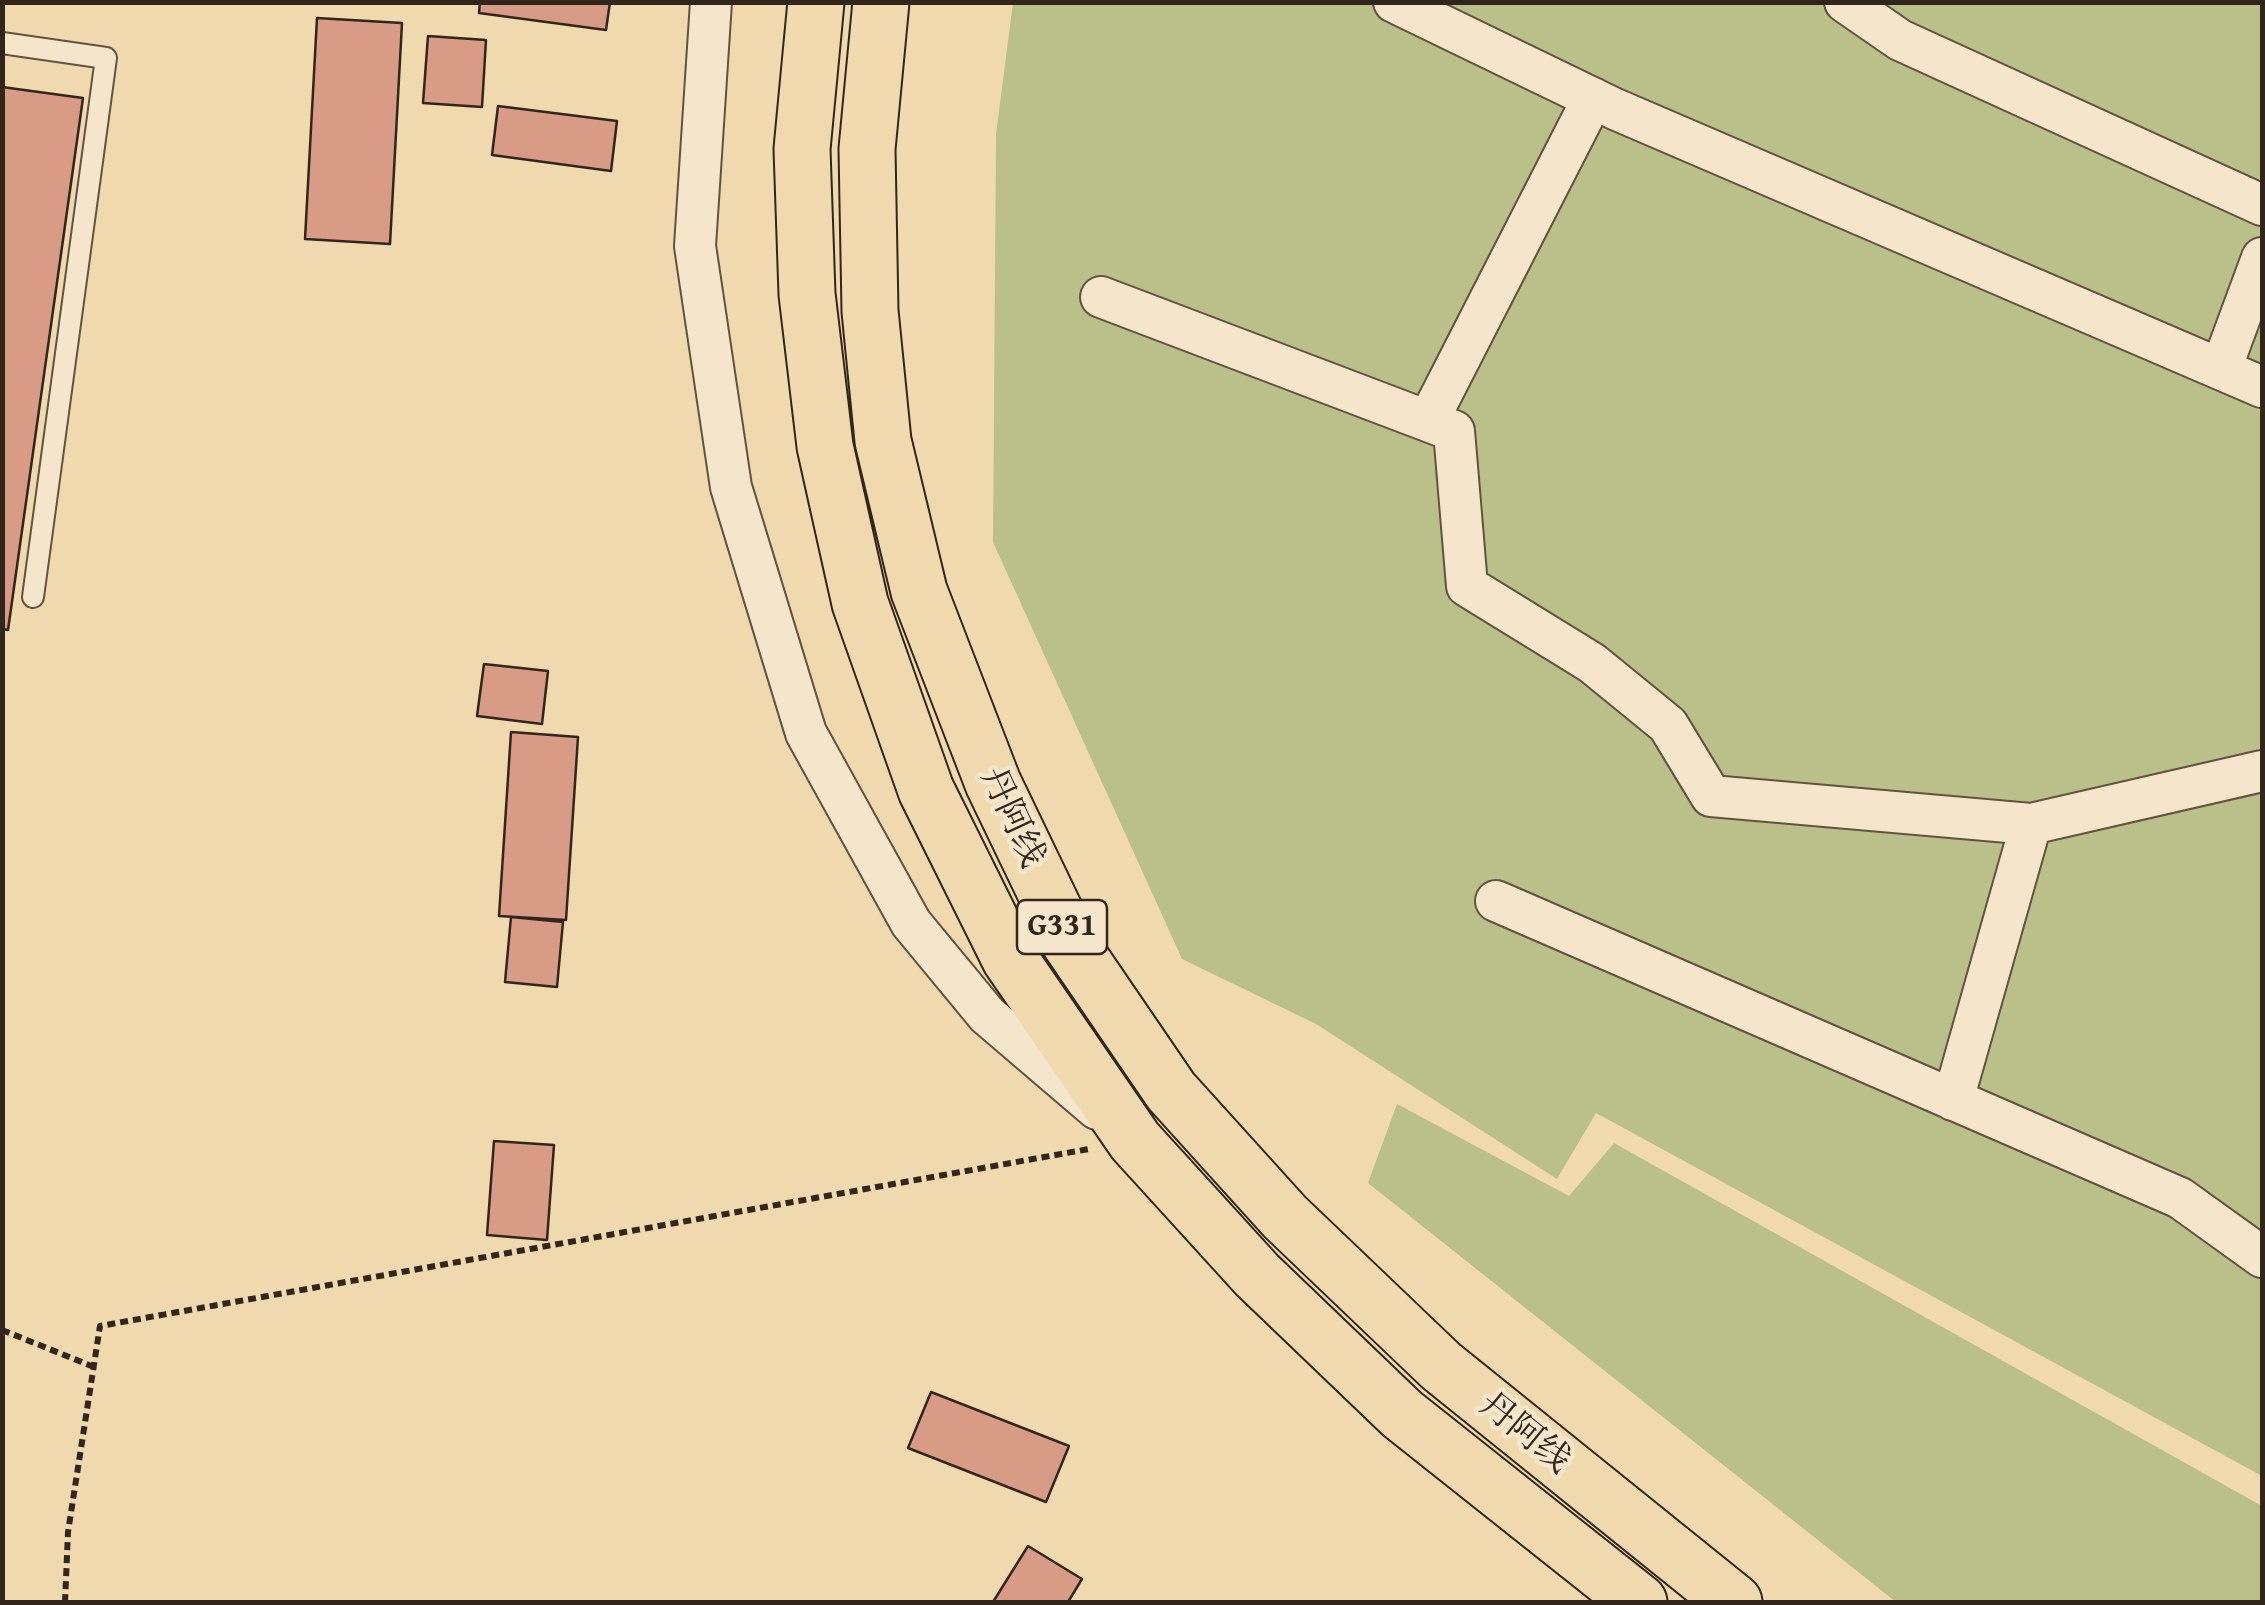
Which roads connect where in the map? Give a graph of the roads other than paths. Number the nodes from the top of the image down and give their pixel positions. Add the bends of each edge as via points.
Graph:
1 (711, 2) edge
2 (816, 2) edge
3 (881, 2) edge
4 (1394, 2) edge
5 (1845, 2) edge
6 (2, 43) edge
7 (1592, 98) junction
8 (2262, 205) edge
9 (2262, 258) edge
10 (1101, 297) dead end
11 (2221, 369) junction
12 (2262, 387) edge
13 (1428, 421) junction
14 (33, 597) dead end
15 (2262, 771) edge
16 (2031, 824) junction
17 (1496, 901) dead end
18 (1953, 1100) junction
19 (1135, 1141) junction
20 (2262, 1257) edge
21 (1639, 1602) edge
22 (1734, 1602) edge

1 - 19 street via 694,246 732,487 806,733 911,923 987,1015
2 - 19 highway, 丹阿线 / G331 via 802,149 807,294 825,446 860,603 926,790 1010,959
3 - 22 highway, 丹阿线 / G331 via 867,149 870,311 884,442 926,608 993,782 1070,944 1171,1091 1284,1217 1441,1366
4 - 7 street
5 - 8 street via 1900,40
6 - 14 lane via 106,58
7 - 11 street
7 - 13 street
9 - 11 street
10 - 13 street
11 - 12 street
13 - 16 street via 1454,431 1467,586 1592,663 1668,725 1710,796
15 - 16 street
16 - 18 street
17 - 18 street
18 - 20 street via 2180,1198
19 - 21 highway, 丹阿线 / G331 via 1257,1274 1402,1414

